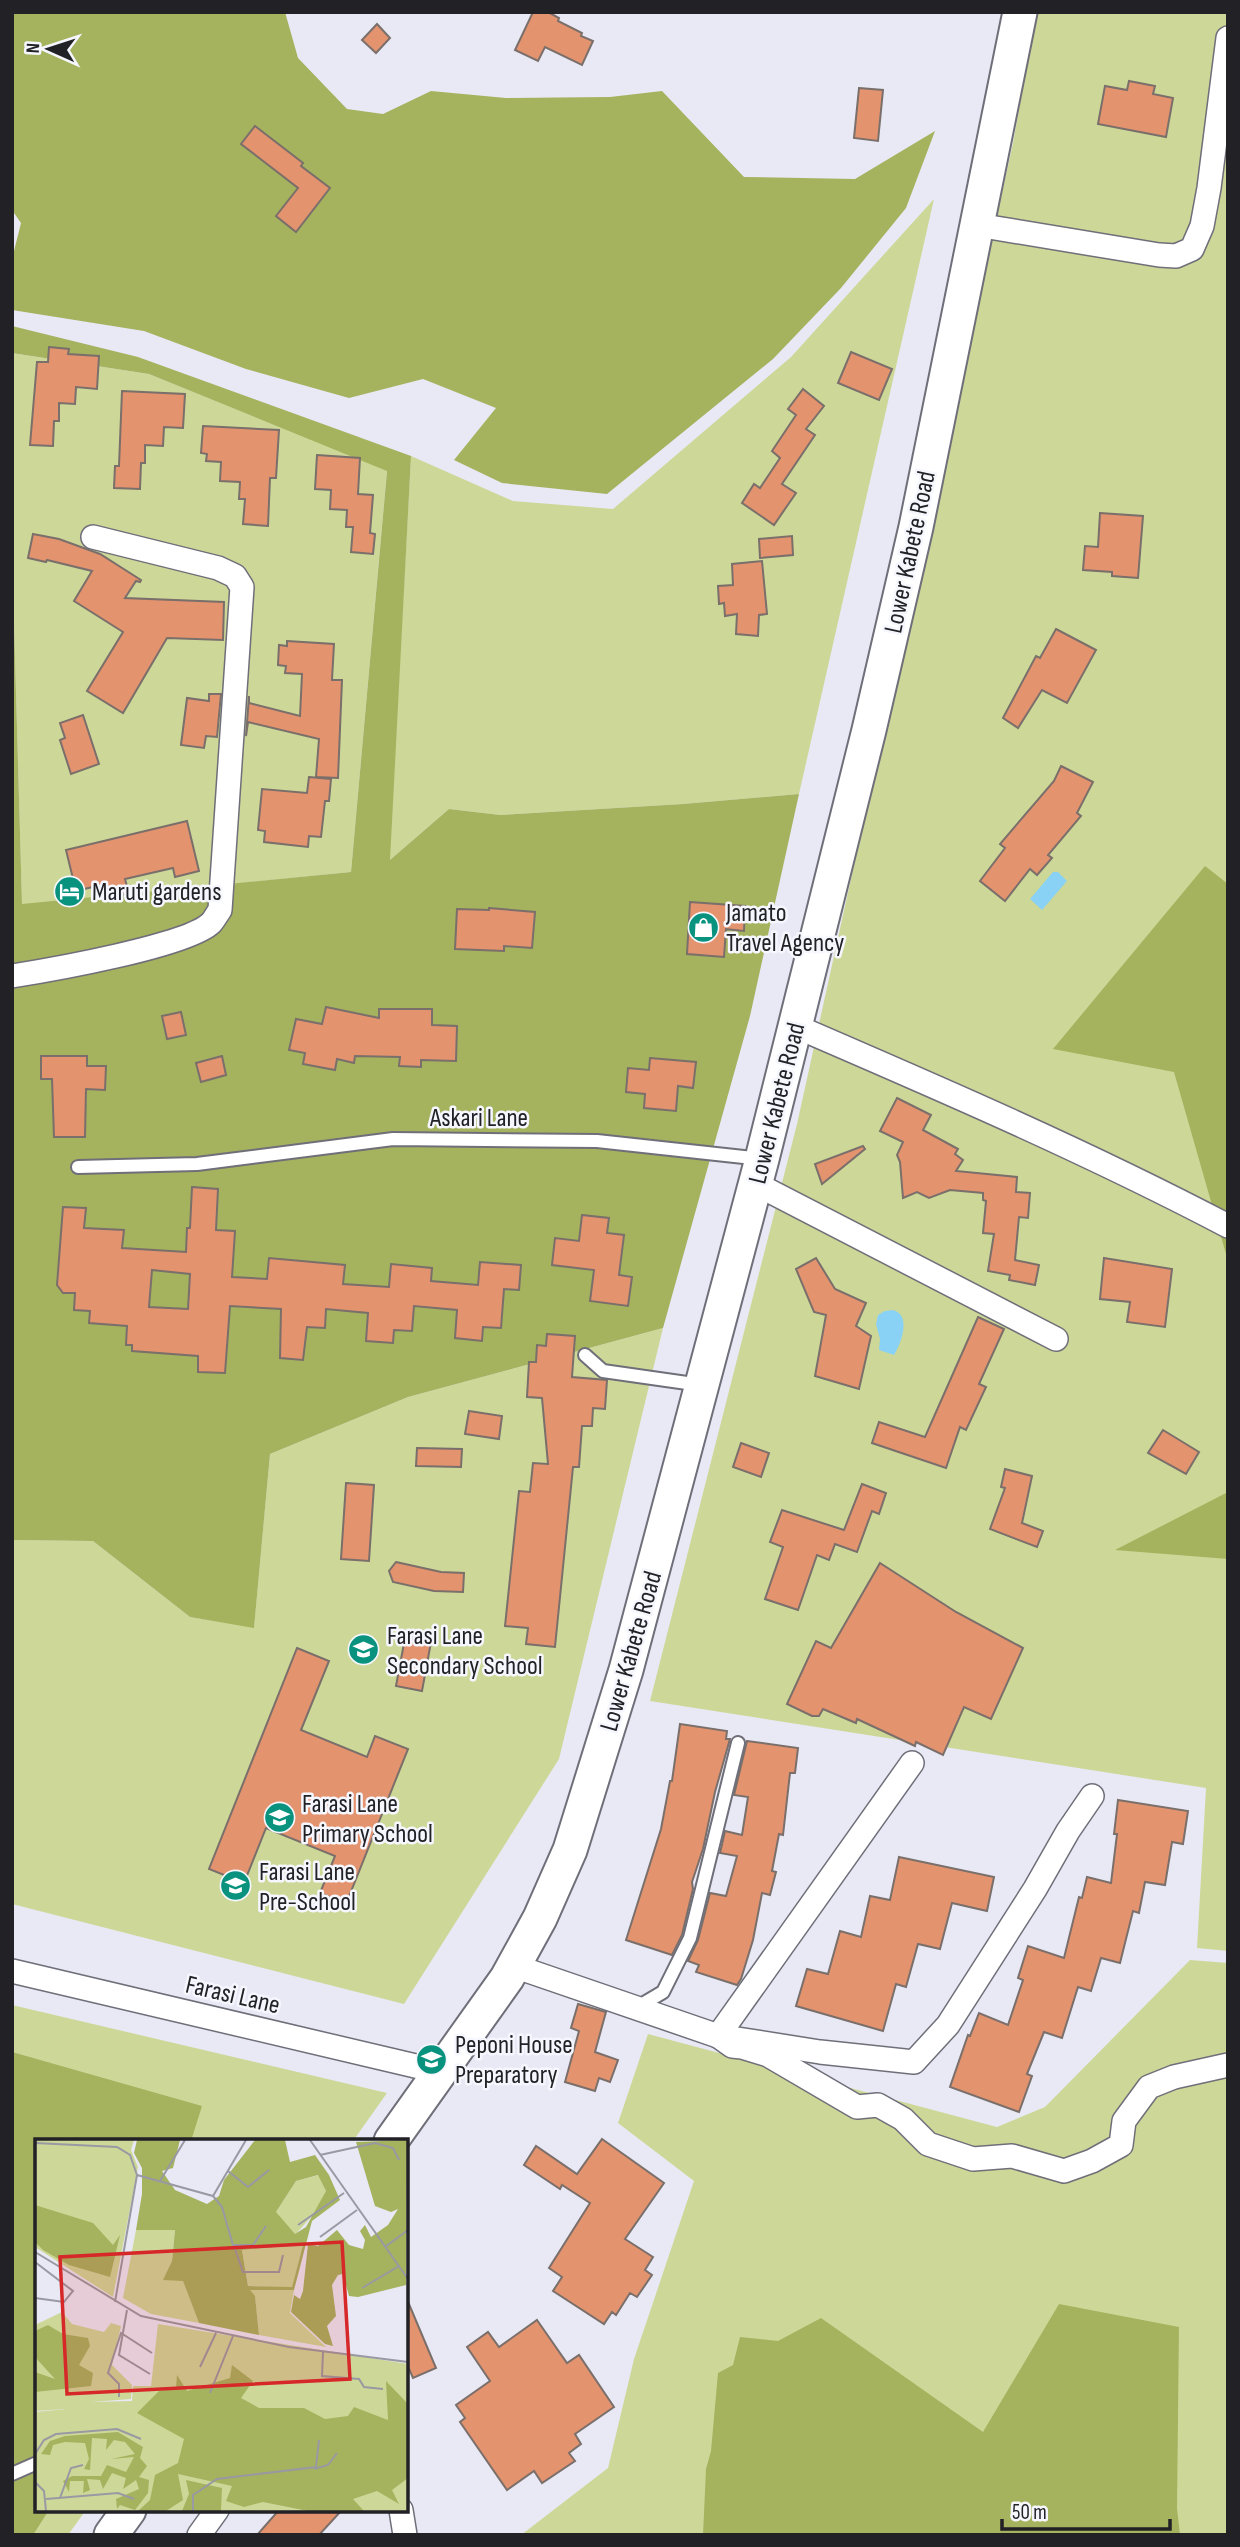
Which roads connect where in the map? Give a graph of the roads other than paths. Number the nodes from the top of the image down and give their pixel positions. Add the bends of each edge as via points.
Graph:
1 (1020, 12) edge
2 (1228, 38) edge
3 (977, 225) junction
4 (93, 537) dead end
5 (12, 976) edge
6 (795, 1026) junction
7 (78, 1167) dead end
8 (759, 1171) junction
9 (1228, 1226) edge
10 (1056, 1339) dead end
11 (585, 1355) dead end
12 (701, 1385) junction
13 (738, 1743) dead end
14 (912, 1763) dead end
15 (1092, 1796) dead end
16 (514, 1966) junction
17 (12, 1971) edge
18 (636, 2008) junction
19 (718, 2036) junction
20 (1228, 2065) edge
21 (441, 2072) junction
22 (392, 2139) edge
23 (35, 2464) edge
24 (12, 2474) edge
25 (128, 2512) edge
26 (216, 2512) edge
27 (401, 2512) edge
28 (111, 2535) edge
29 (199, 2535) edge
30 (405, 2535) edge

1 - 3 main road, Lower Kabete Road
2 - 3 street via 1205,213 1192,249 1176,256 1159,255
3 - 6 main road, Lower Kabete Road via 916,527
4 - 5 street via 218,568 235,576 242,587 219,910 211,923 185,937
6 - 8 main road, Lower Kabete Road
6 - 9 street via 1131,1176
7 - 8 lane, Askari Lane via 197,1164 393,1139 597,1141
8 - 10 street
8 - 12 main road, Lower Kabete Road
11 - 12 lane via 603,1371
12 - 16 main road, Lower Kabete Road via 626,1670 570,1850
13 - 18 lane via 690,1938 663,1992
14 - 19 street
15 - 19 street via 948,2025 914,2062
16 - 18 street
16 - 21 main road, Lower Kabete Road
17 - 21 street, Farasi Lane
18 - 19 street
19 - 20 street via 732,2046 768,2055 857,2107 878,2105 902,2119 928,2144 972,2159 1012,2156 1064,2171 1121,2145 1124,2121 1149,2087
21 - 22 main road, Lower Kabete Road
23 - 24 lane
25 - 28 main road
26 - 29 street
27 - 30 street

